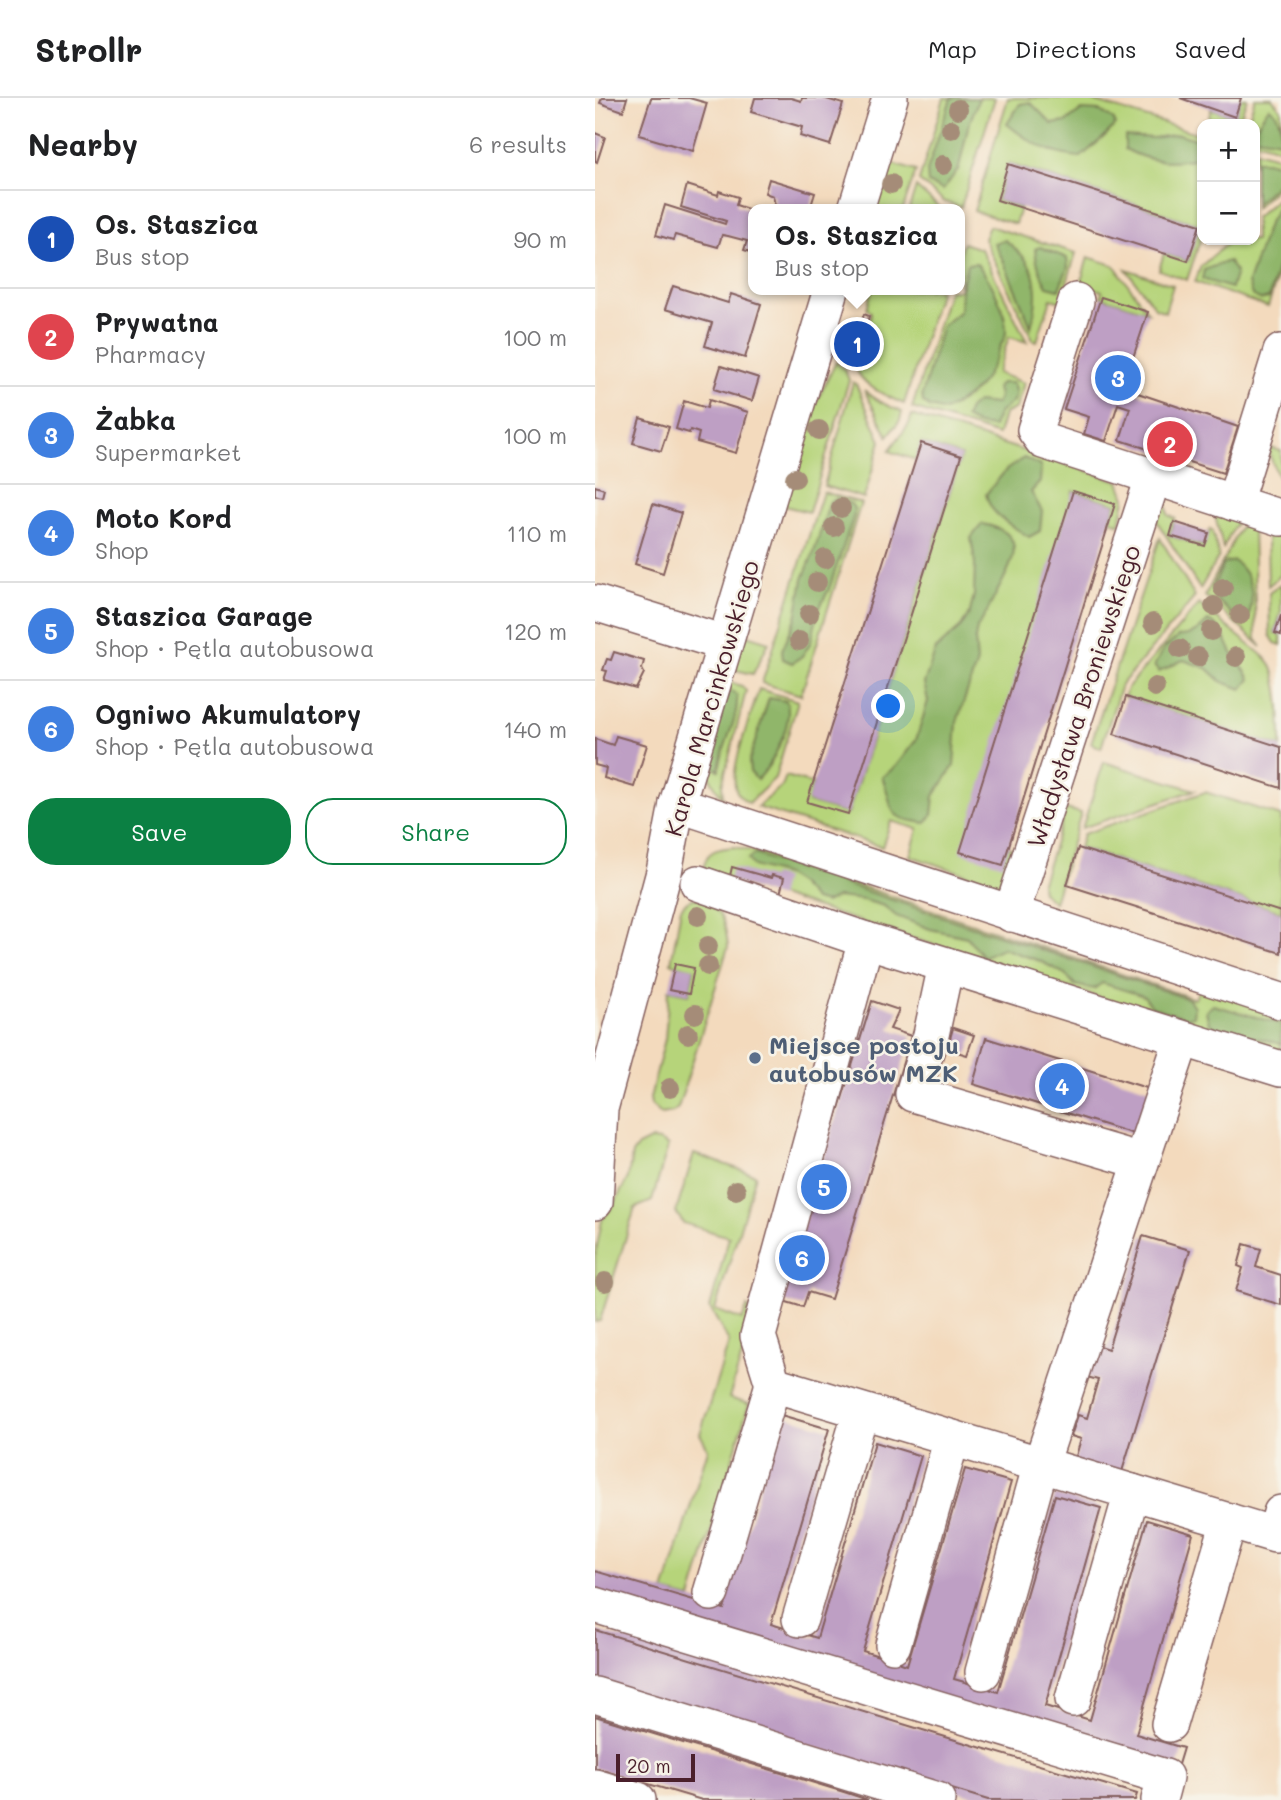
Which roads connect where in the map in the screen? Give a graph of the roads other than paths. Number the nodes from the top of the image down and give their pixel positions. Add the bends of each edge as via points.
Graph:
1 (890, 98) edge
2 (858, 204) edge
3 (829, 295) edge
4 (1076, 301) dead end
5 (1281, 352) edge
6 (1153, 478) junction
7 (1234, 503) junction
8 (1281, 518) edge
9 (595, 603) edge
10 (724, 643) junction
11 (677, 804) junction
12 (698, 883) dead end
13 (1011, 914) junction
14 (866, 940) junction
15 (946, 965) junction
16 (1281, 1001) edge
17 (1182, 1039) junction
18 (1281, 1069) edge
19 (598, 1113) edge
20 (1141, 1161) junction
21 (595, 1202) edge
22 (773, 1384) junction
23 (861, 1410) junction
24 (952, 1438) junction
25 (1041, 1464) junction
26 (1132, 1492) junction
27 (1281, 1513) edge
28 (1229, 1521) junction
29 (711, 1593) dead end
30 (595, 1605) edge
31 (800, 1619) dead end
32 (893, 1645) dead end
33 (983, 1672) dead end
34 (595, 1695) edge
35 (1073, 1699) dead end
36 (1168, 1724) dead end
37 (595, 1787) edge
38 (638, 1800) edge
39 (937, 1800) edge
40 (1159, 1800) edge

1 - 2 street
3 - 10 street, Karola Marcinkowskiego
4 - 6 street via 1035,430 1043,441
5 - 7 street
6 - 7 street
6 - 13 street, Władysława Broniewskiego
7 - 8 street
9 - 10 street
10 - 11 street, Karola Marcinkowskiego
11 - 13 street
11 - 19 street, Karola Marcinkowskiego via 664,872
12 - 14 street
13 - 16 street
14 - 15 street
14 - 22 street via 758,1336
15 - 17 street
15 - 20 street via 913,1094
17 - 18 street
17 - 20 street
19 - 21 street, Karola Marcinkowskiego
20 - 25 street
22 - 23 street
22 - 29 street
23 - 24 street
23 - 31 street
24 - 25 street
24 - 32 street
25 - 26 street
25 - 33 street
26 - 28 street
26 - 35 street
27 - 28 street via 1275,1535
28 - 36 street
30 - 40 street via 1165,1777
34 - 39 street
37 - 38 street

